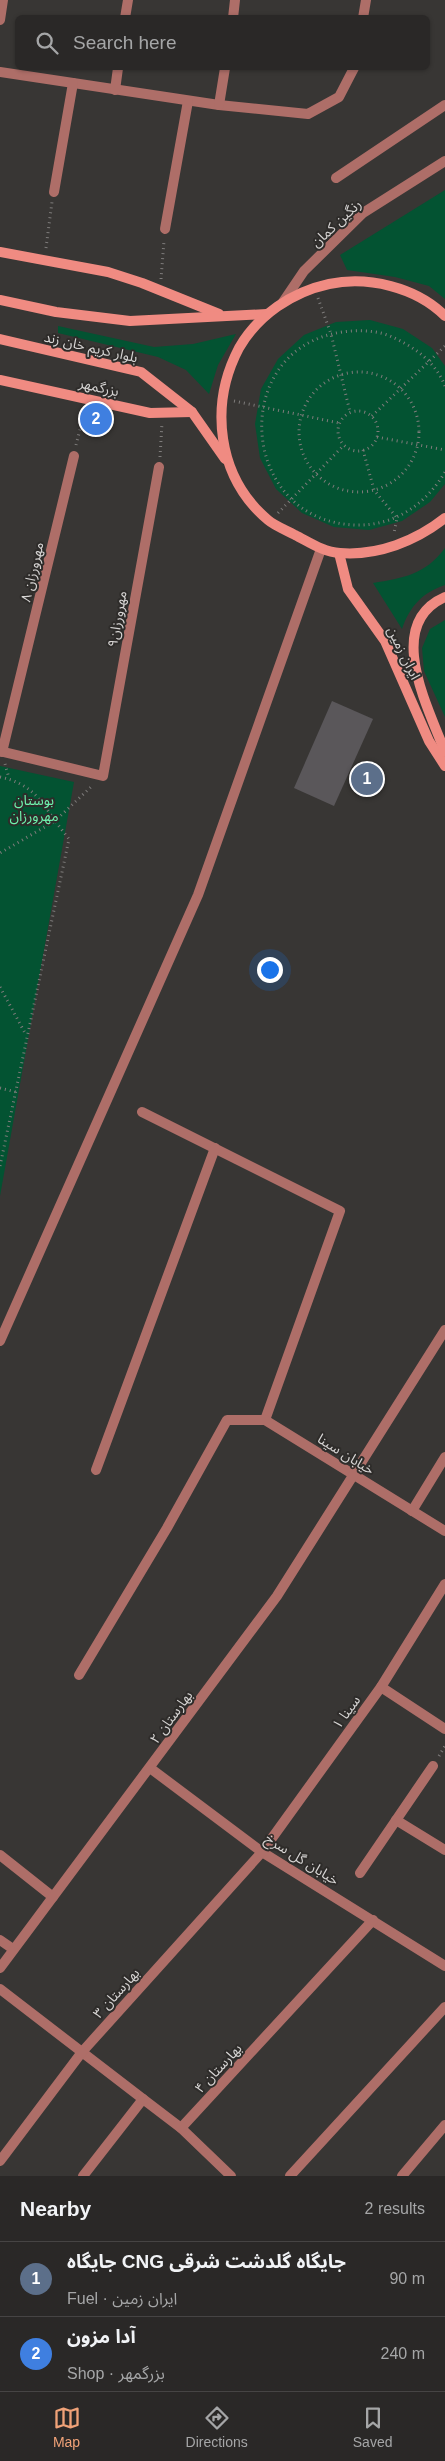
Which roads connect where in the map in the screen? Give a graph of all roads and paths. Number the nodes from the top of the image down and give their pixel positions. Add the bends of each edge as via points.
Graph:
1 (3, 0) edge
2 (128, 0) edge
3 (236, 0) edge
4 (366, 0) edge
5 (126, 15) edge
6 (234, 15) edge
7 (364, 15) edge
8 (0, 20) edge
9 (118, 70) edge
10 (225, 70) edge
11 (353, 70) edge
12 (0, 72) edge
13 (74, 83) junction
14 (114, 90) junction
15 (188, 101) junction
16 (219, 105) junction
17 (445, 105) edge
18 (445, 161) edge
19 (336, 178) dead end
20 (54, 192) joint
21 (165, 229) joint
22 (0, 252) edge
23 (44, 261) junction
24 (314, 288) junction
25 (160, 290) junction
26 (0, 300) edge
27 (283, 302) junction
28 (267, 314) junction
29 (222, 315) junction
30 (445, 316) edge
31 (331, 334) junction
32 (0, 340) edge
33 (445, 346) edge
34 (428, 360) junction
35 (341, 374) junction
36 (0, 380) edge
37 (445, 386) edge
38 (400, 388) junction
39 (88, 398) junction
40 (221, 399) junction
41 (262, 406) junction
42 (192, 412) junction
43 (350, 412) junction
44 (162, 413) junction
45 (301, 415) junction
46 (372, 416) junction
47 (339, 423) junction
48 (377, 437) junction
49 (418, 444) junction
50 (344, 445) junction
51 (363, 450) junction
52 (445, 450) edge
53 (74, 456) joint
54 (228, 462) junction
55 (159, 467) joint
56 (445, 472) edge
57 (316, 474) junction
58 (374, 490) junction
59 (291, 500) junction
60 (397, 518) junction
61 (445, 518) edge
62 (269, 521) junction
63 (392, 547) junction
64 (321, 549) junction
65 (339, 553) junction
66 (445, 597) edge
67 (1, 752) edge
68 (445, 752) edge
69 (445, 766) edge
70 (103, 776) junction
71 (0, 777) edge
72 (55, 821) junction
73 (0, 853) edge
74 (0, 988) edge
75 (26, 1034) junction
76 (0, 1088) edge
77 (16, 1092) junction
78 (142, 1112) dead end
79 (215, 1148) junction
80 (0, 1166) edge
81 (445, 1330) edge
82 (0, 1341) edge
83 (265, 1420) junction
84 (445, 1457) edge
85 (96, 1470) dead end
86 (354, 1476) junction
87 (412, 1511) junction
88 (445, 1531) edge
89 (445, 1584) edge
90 (79, 1675) dead end
91 (381, 1687) junction
92 (445, 1729) edge
93 (433, 1766) dead end
94 (150, 1768) junction
95 (396, 1820) junction
96 (445, 1850) edge
97 (262, 1852) junction
98 (0, 1855) edge
99 (360, 1873) dead end
100 (53, 1897) junction
101 (373, 1920) junction
102 (0, 1940) edge
103 (13, 1949) junction
104 (444, 1962) edge
105 (0, 1968) edge
106 (0, 1989) edge
107 (445, 2007) edge
108 (82, 2052) junction
109 (143, 2099) junction
110 (445, 2125) edge
111 (181, 2128) junction
112 (0, 2161) edge
113 (83, 2176) edge
114 (231, 2176) edge
115 (290, 2176) edge
116 (402, 2176) edge

1 - 8 street
2 - 5 street
3 - 6 street
4 - 7 street
9 - 14 street
10 - 16 street
11 - 16 street via 339,97 308,114
12 - 13 street
13 - 14 street
13 - 20 street
14 - 15 street
15 - 16 street
15 - 21 street
17 - 19 street
18 - 27 street, رنگین کمان via 363,213 304,271
20 - 23 path
21 - 25 path
22 - 23 main road
23 - 25 main road via 108,272
24 - 27 main road
24 - 30 main road via 341,282 368,282 394,287 420,297
24 - 31 path
25 - 29 main road
26 - 29 main road, بلوار کریم خان زند via 56,312 130,321
27 - 28 main road
28 - 29 main road, بلوار کریم خان زند
28 - 40 main road via 245,338 229,367
31 - 34 path via 357,330 383,333 407,344
31 - 35 path
31 - 41 path via 307,344 287,360 272,381
32 - 42 main road, بلوار کریم خان زند via 141,372
33 - 34 path
34 - 37 path
34 - 38 path
35 - 38 path via 366,372 386,377
35 - 43 path
35 - 45 path via 326,381 311,395
36 - 39 main road, بزرگمهر
38 - 46 path
38 - 49 path via 414,407 420,427
39 - 44 main road, بزرگمهر
39 - 53 path
40 - 41 path
40 - 54 main road via 221,431
41 - 45 path
41 - 59 path via 260,431 264,456 275,480
42 - 44 main road, بزرگمهر
42 - 54 main road, بلوار کریم خان زند
43 - 46 path via 362,411
43 - 47 path
44 - 55 path
45 - 47 path
45 - 57 path via 302,452
46 - 48 path via 377,423
47 - 50 path via 338,433
48 - 49 path
48 - 51 path via 369,448
49 - 52 path
49 - 58 path via 410,465 397,480
50 - 51 path via 349,449
50 - 57 path
51 - 58 path
53 - 67 street, مهرورزان ۸
54 - 62 main road via 249,501
55 - 70 street, مهرورزان۹
56 - 60 path via 432,491
57 - 58 path via 342,490 361,493
57 - 59 path
58 - 60 path
59 - 60 path via 314,516 341,525 369,525
59 - 62 path
60 - 63 path
61 - 63 main road via 412,540
62 - 64 main road
63 - 65 main road
64 - 65 main road
64 - 82 street via 198,895
65 - 69 main road, ایران زمین via 348,589 385,641 429,741
66 - 68 main road via 425,612 413,636 415,672
67 - 70 street
70 - 72 path
71 - 72 path via 9,778 36,793
72 - 73 path
72 - 75 path via 69,839
74 - 75 path
75 - 77 path
76 - 77 path
77 - 80 path
78 - 79 street
79 - 83 street via 340,1211
79 - 85 street
81 - 86 street, بهارستان ۲
83 - 86 street, خیابان سینا
83 - 90 street via 227,1420
84 - 87 street
86 - 87 street, خیابان سینا
86 - 94 street, بهارستان ۲ via 276,1596
87 - 88 street, خیابان سینا
89 - 91 street, سینا ۱
91 - 92 street
91 - 97 street, سینا ۱
93 - 95 street
94 - 97 street, خیابان گل سرخ
94 - 100 street, بهارستان ۲
95 - 96 street
95 - 99 street
97 - 101 street, خیابان گل سرخ
97 - 108 street, بهارستان ۳
98 - 100 street
100 - 103 street, بهارستان ۲
101 - 104 street, خیابان گل سرخ
101 - 111 street, بهارستان ۴
102 - 103 street
103 - 105 street, بهارستان ۲
106 - 108 street
107 - 115 street
108 - 109 street
108 - 112 street, بهارستان ۳
109 - 111 street
109 - 113 street
110 - 116 street
111 - 114 street

